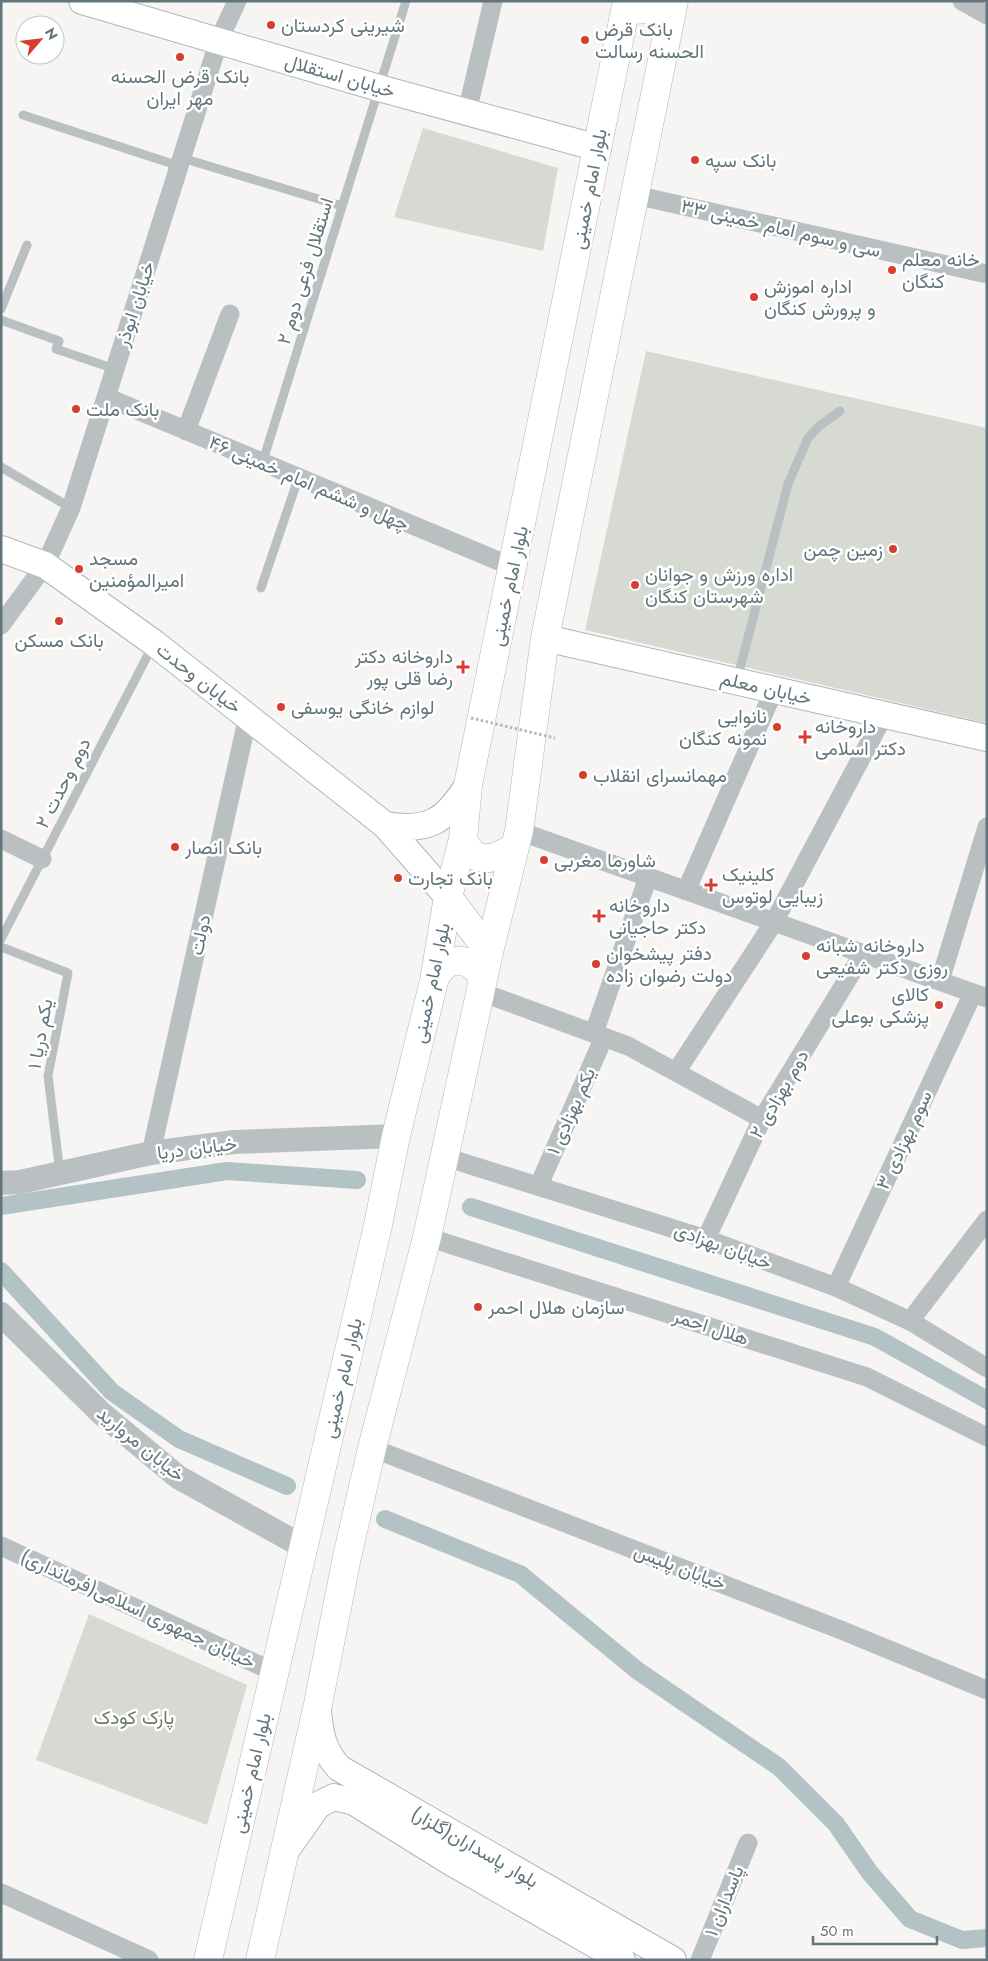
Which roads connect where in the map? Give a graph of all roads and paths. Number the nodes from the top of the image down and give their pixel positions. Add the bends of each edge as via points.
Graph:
1 (82, 1) edge
2 (237, 1) edge
3 (406, 1) edge
4 (493, 1) edge
5 (674, 1) edge
6 (962, 1) edge
7 (626, 6) edge
8 (141, 9) edge
9 (987, 15) edge
10 (668, 29) junction
11 (219, 40) junction
12 (379, 88) junction
13 (467, 112) junction
14 (23, 115) dead end
15 (598, 148) junction
16 (181, 162) junction
17 (634, 195) junction
18 (342, 206) junction
19 (27, 245) dead end
20 (987, 274) edge
21 (1, 309) edge
22 (230, 314) dead end
23 (1, 320) edge
24 (115, 369) junction
25 (106, 398) junction
26 (840, 411) dead end
27 (186, 431) junction
28 (262, 464) junction
29 (1, 467) edge
30 (298, 479) junction
31 (71, 508) junction
32 (1, 550) edge
33 (45, 565) junction
34 (513, 567) junction
35 (260, 588) dead end
36 (1, 625) edge
37 (545, 638) junction
38 (154, 642) junction
39 (737, 681) junction
40 (774, 690) junction
41 (884, 714) junction
42 (248, 716) junction
43 (471, 718) dead end
44 (555, 738) dead end
45 (987, 738) edge
46 (468, 785) junction
47 (385, 825) junction
48 (987, 827) edge
49 (1, 838) edge
50 (463, 839) junction
51 (516, 840) junction
52 (42, 859) junction
53 (648, 877) junction
54 (686, 891) junction
55 (448, 897) junction
56 (774, 922) junction
57 (1, 939) edge
58 (1, 947) edge
59 (489, 952) junction
60 (863, 954) junction
61 (940, 981) junction
62 (434, 982) junction
63 (482, 986) junction
64 (980, 995) edge
65 (599, 1035) junction
66 (676, 1072) junction
67 (762, 1118) junction
68 (396, 1136) junction
69 (152, 1153) junction
70 (445, 1157) junction
71 (60, 1173) junction
72 (1, 1183) edge
73 (539, 1185) junction
74 (987, 1220) edge
75 (427, 1237) junction
76 (706, 1239) junction
77 (836, 1287) junction
78 (1, 1314) edge
79 (910, 1321) junction
80 (987, 1368) edge
81 (987, 1437) edge
82 (372, 1448) junction
83 (1, 1546) edge
84 (302, 1546) junction
85 (274, 1672) junction
86 (987, 1690) edge
87 (318, 1704) junction
88 (748, 1843) dead end
89 (454, 1850) junction
90 (285, 1852) junction
91 (1, 1893) edge
92 (149, 1960) edge
93 (208, 1960) edge
94 (260, 1960) edge
95 (622, 1960) edge
96 (673, 1960) edge
97 (700, 1960) edge

1 - 8 main road, خیابان استقلال
2 - 11 street, خیابان ابوذر
3 - 12 lane, استقلال فرعی دوم ۲
4 - 13 street
5 - 10 main road
6 - 9 street
7 - 10 main road via 650,9 660,15
7 - 15 main road, بلوار امام خمینی
8 - 11 main road, خیابان استقلال
10 - 17 main road
11 - 12 main road, خیابان استقلال
11 - 16 street, خیابان ابوذر
12 - 13 main road, خیابان استقلال
12 - 18 lane, استقلال فرعی دوم ۲
13 - 15 main road, خیابان استقلال
14 - 16 lane
15 - 34 main road, بلوار امام خمینی
16 - 18 lane
16 - 24 street, خیابان ابوذر
17 - 20 street, سی و سوم امام خمینی ۳۳
17 - 37 main road
18 - 28 lane, استقلال فرعی دوم ۲
19 - 21 lane
22 - 27 street
23 - 24 lane via 58,341 56,350
24 - 25 street, خیابان ابوذر
25 - 27 street, چهل و ششم امام خمینی ۴۶
25 - 31 street, خیابان ابوذر
26 - 39 lane via 808,438 788,484
27 - 28 street, چهل و ششم امام خمینی ۴۶
28 - 30 street, چهل و ششم امام خمینی ۴۶
29 - 31 lane
30 - 34 street, چهل و ششم امام خمینی ۴۶
30 - 35 lane
31 - 33 street, خیابان ابوذر
32 - 33 main road, خیابان وحدت
33 - 36 street, خیابان ابوذر
33 - 38 main road, خیابان وحدت
34 - 46 main road, بلوار امام خمینی
37 - 39 main road, خیابان معلم
37 - 51 main road
38 - 42 main road, خیابان وحدت
38 - 52 lane, دوم وحدت ۲
39 - 40 main road, خیابان معلم
40 - 41 main road, خیابان معلم
40 - 54 street
41 - 45 main road, خیابان معلم
41 - 56 street
42 - 47 main road, خیابان وحدت
42 - 69 street, دولت
43 - 44 path, bridge
46 - 47 main road via 454,808 434,822 407,828
46 - 50 main road, بلوار امام خمینی
47 - 55 main road, خیابان وحدت
48 - 61 street
49 - 52 street
50 - 51 main road via 469,851 487,859 500,856
50 - 55 main road, بلوار امام خمینی
51 - 53 street
51 - 59 main road
52 - 57 lane, دوم وحدت ۲
53 - 54 street
53 - 65 street, یکم بهزادی ۱
54 - 56 street
55 - 59 main road
55 - 62 main road, بلوار امام خمینی
56 - 60 street
56 - 66 street
58 - 71 lane, یکم دریا ۱ via 68,973 48,1076
59 - 63 main road
60 - 61 street
60 - 67 street, دوم بهزادی ۲
61 - 64 street
62 - 63 main road via 444,965 462,961 479,970
62 - 68 main road, بلوار امام خمینی
63 - 65 street
63 - 70 main road
64 - 77 street, سوم بهزادی ۳
65 - 66 street via 628,1046
65 - 73 street, یکم بهزادی ۱
66 - 67 street
67 - 76 street, دوم بهزادی ۲
68 - 69 street, خیابان دریا via 234,1142
68 - 84 main road, بلوار امام خمینی
69 - 71 street, خیابان دریا
70 - 73 street, خیابان بهزادی
70 - 75 main road
71 - 72 street, خیابان دریا
73 - 76 street, خیابان بهزادی
74 - 79 street
75 - 81 street, هلال احمر via 867,1377
75 - 82 main road
76 - 77 street, خیابان بهزادی
77 - 79 street, خیابان بهزادی
78 - 84 street, خیابان مروارید via 100,1413 178,1477
79 - 80 street, خیابان بهزادی
82 - 86 street, خیابان پلیس
82 - 87 main road
83 - 85 street, خیابان جمهوری اسلامی(فرمانداری)
84 - 85 main road, بلوار امام خمینی
85 - 93 main road, بلوار امام خمینی
87 - 89 main road, بلوار پاسداران(گلزار) via 320,1734 327,1754 339,1768
87 - 90 main road
88 - 97 street, پاسداران ۱
89 - 90 main road, بلوار پاسداران(گلزار) via 354,1802 334,1797 318,1805
89 - 95 main road, بلوار پاسداران(گلزار)
89 - 96 main road, بلوار پاسداران(گلزار)
90 - 94 main road
91 - 92 street

